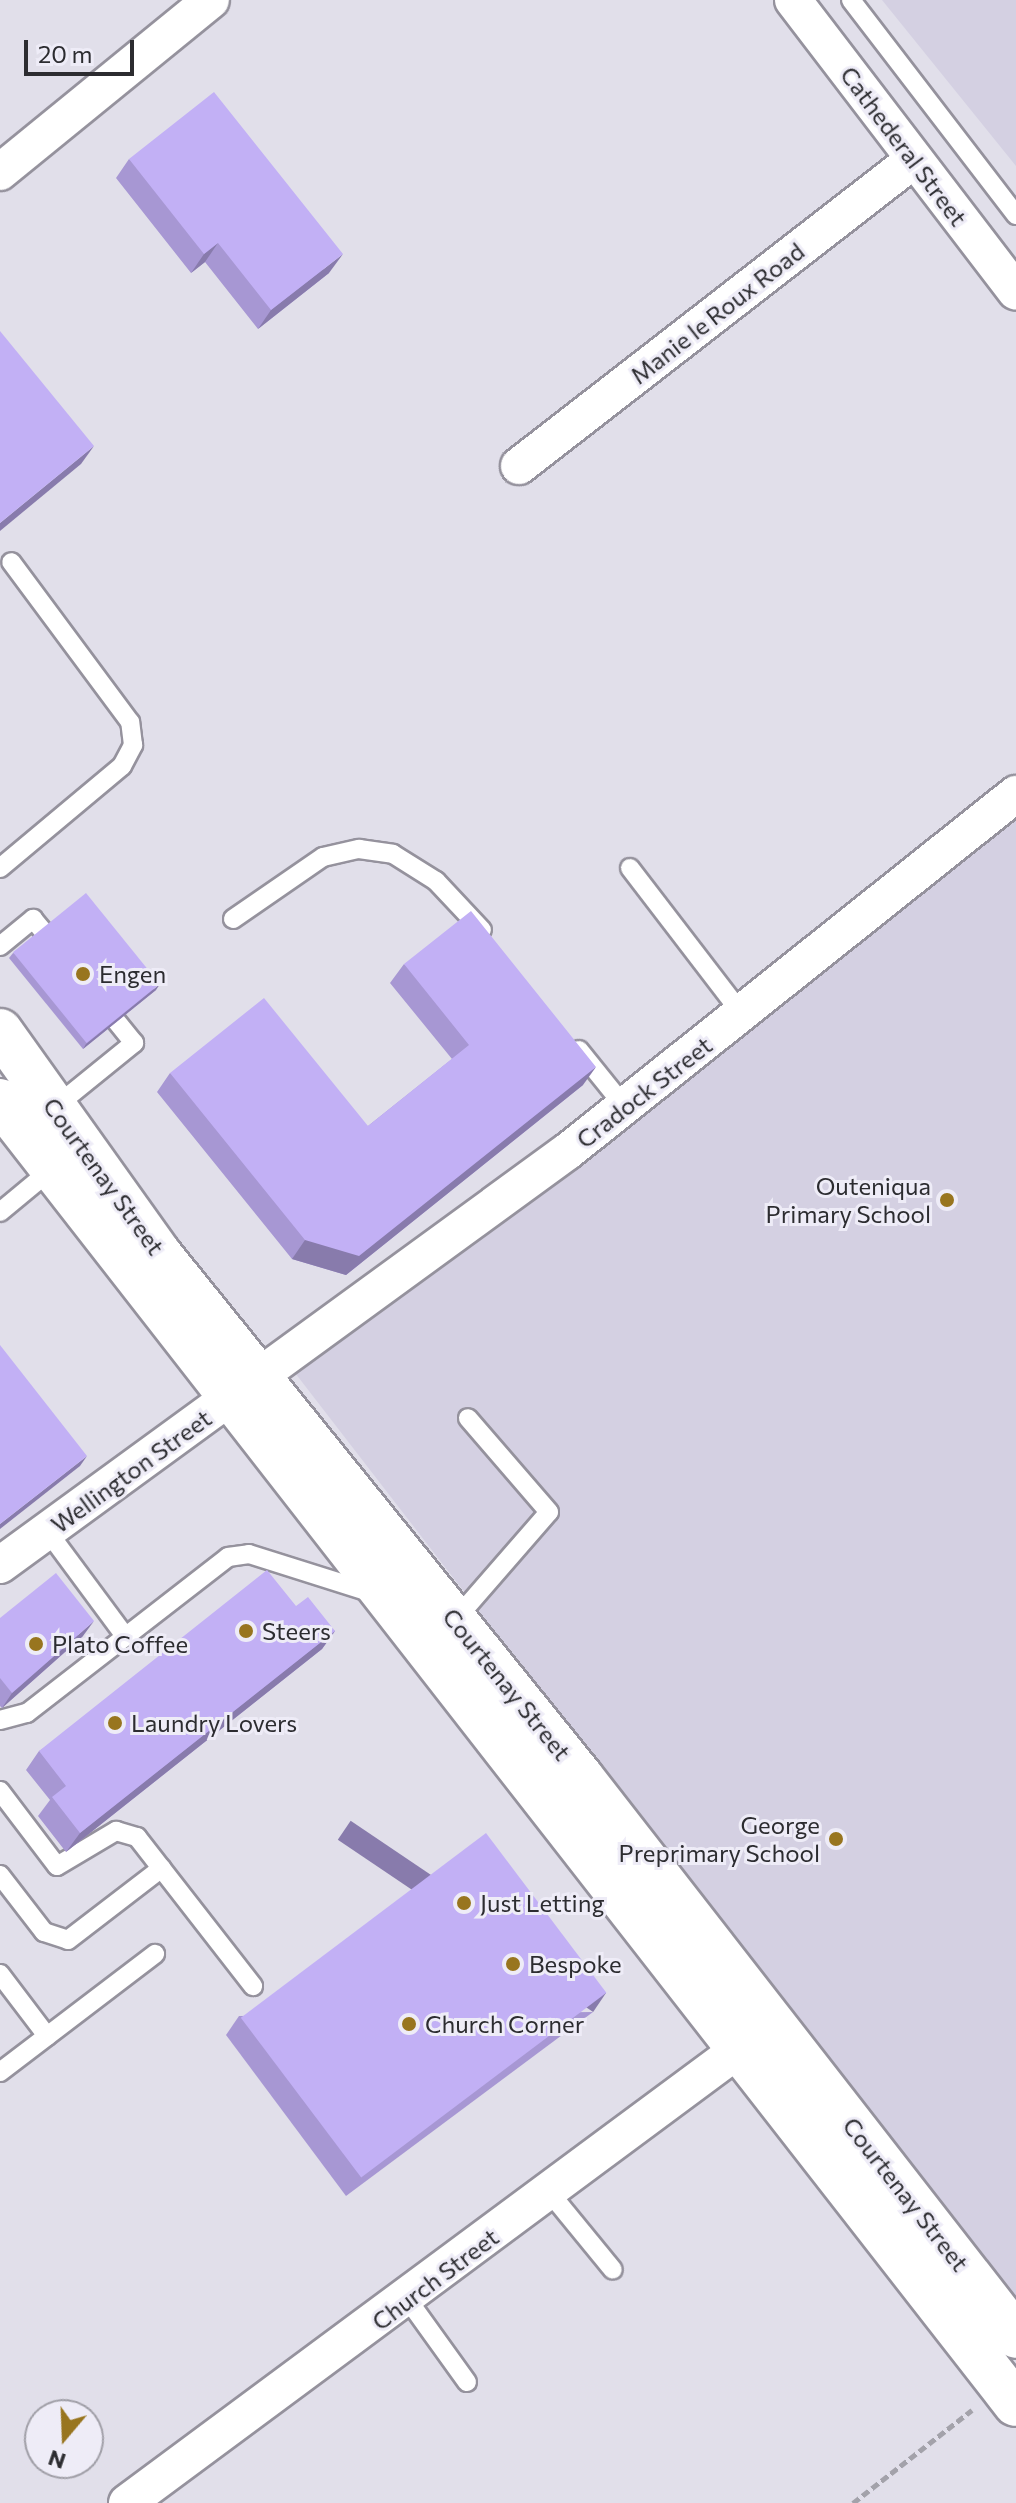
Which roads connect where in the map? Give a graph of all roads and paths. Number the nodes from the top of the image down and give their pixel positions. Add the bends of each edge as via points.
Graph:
1 (211, 0) edge
2 (793, 0) edge
3 (851, 0) edge
4 (914, 160) junction
5 (0, 172) edge
6 (1016, 215) edge
7 (1016, 292) edge
8 (519, 466) dead end
9 (11, 562) dead end
10 (1016, 794) edge
11 (0, 868) edge
12 (630, 868) dead end
13 (233, 919) dead end
14 (43, 931) edge
15 (0, 946) edge
16 (495, 946) edge
17 (743, 1015) junction
18 (117, 1022) edge
19 (0, 1031) edge
20 (565, 1033) edge
21 (0, 1101) edge
22 (55, 1107) junction
23 (625, 1107) junction
24 (52, 1169) junction
25 (0, 1212) edge
26 (247, 1388) junction
27 (468, 1418) dead end
28 (48, 1532) junction
29 (0, 1565) edge
30 (387, 1597) junction
31 (455, 1620) junction
32 (122, 1632) junction
33 (0, 1720) edge
34 (0, 1791) edge
35 (162, 1868) junction
36 (0, 1875) edge
37 (155, 1954) dead end
38 (0, 1974) edge
39 (253, 1986) dead end
40 (47, 2036) junction
41 (755, 2037) junction
42 (0, 2072) edge
43 (550, 2193) junction
44 (613, 2270) dead end
45 (408, 2300) junction
46 (1016, 2336) edge
47 (467, 2382) dead end
48 (1011, 2388) edge
49 (127, 2503) edge
50 (853, 2503) edge

1 - 5 street
2 - 4 street, Cathederal Street
3 - 6 lane
4 - 7 street, Cathederal Street
4 - 8 street, Manie le Roux Road
9 - 11 lane via 130,722 133,745 122,766
10 - 17 street, Cradock Street
12 - 17 lane
13 - 16 lane via 323,857 359,849 393,854 436,881
14 - 15 lane via 33,919
17 - 23 street, Cradock Street
18 - 22 lane via 134,1043
19 - 22 highway, Courtenay Street
20 - 23 lane
21 - 24 highway, Courtenay Street
22 - 26 highway, Courtenay Street
23 - 26 street, Cradock Street
24 - 25 lane
24 - 26 highway, Courtenay Street
26 - 28 street, Wellington Street
26 - 30 highway, Courtenay Street
26 - 31 highway, Courtenay Street
27 - 31 lane via 549,1512
28 - 29 street, Wellington Street
28 - 32 lane
30 - 32 lane via 237,1554
30 - 41 highway, Courtenay Street
31 - 41 highway, Courtenay Street
32 - 33 lane via 27,1713
34 - 35 lane via 57,1866 127,1831
35 - 36 lane via 68,1940 44,1932
35 - 39 lane
37 - 40 lane
38 - 40 lane
40 - 42 lane
41 - 43 street, Church Street
41 - 46 highway, Courtenay Street
41 - 48 highway, Courtenay Street
43 - 44 lane
43 - 45 street, Church Street
45 - 47 lane
45 - 49 street, Church Street
48 - 50 path

